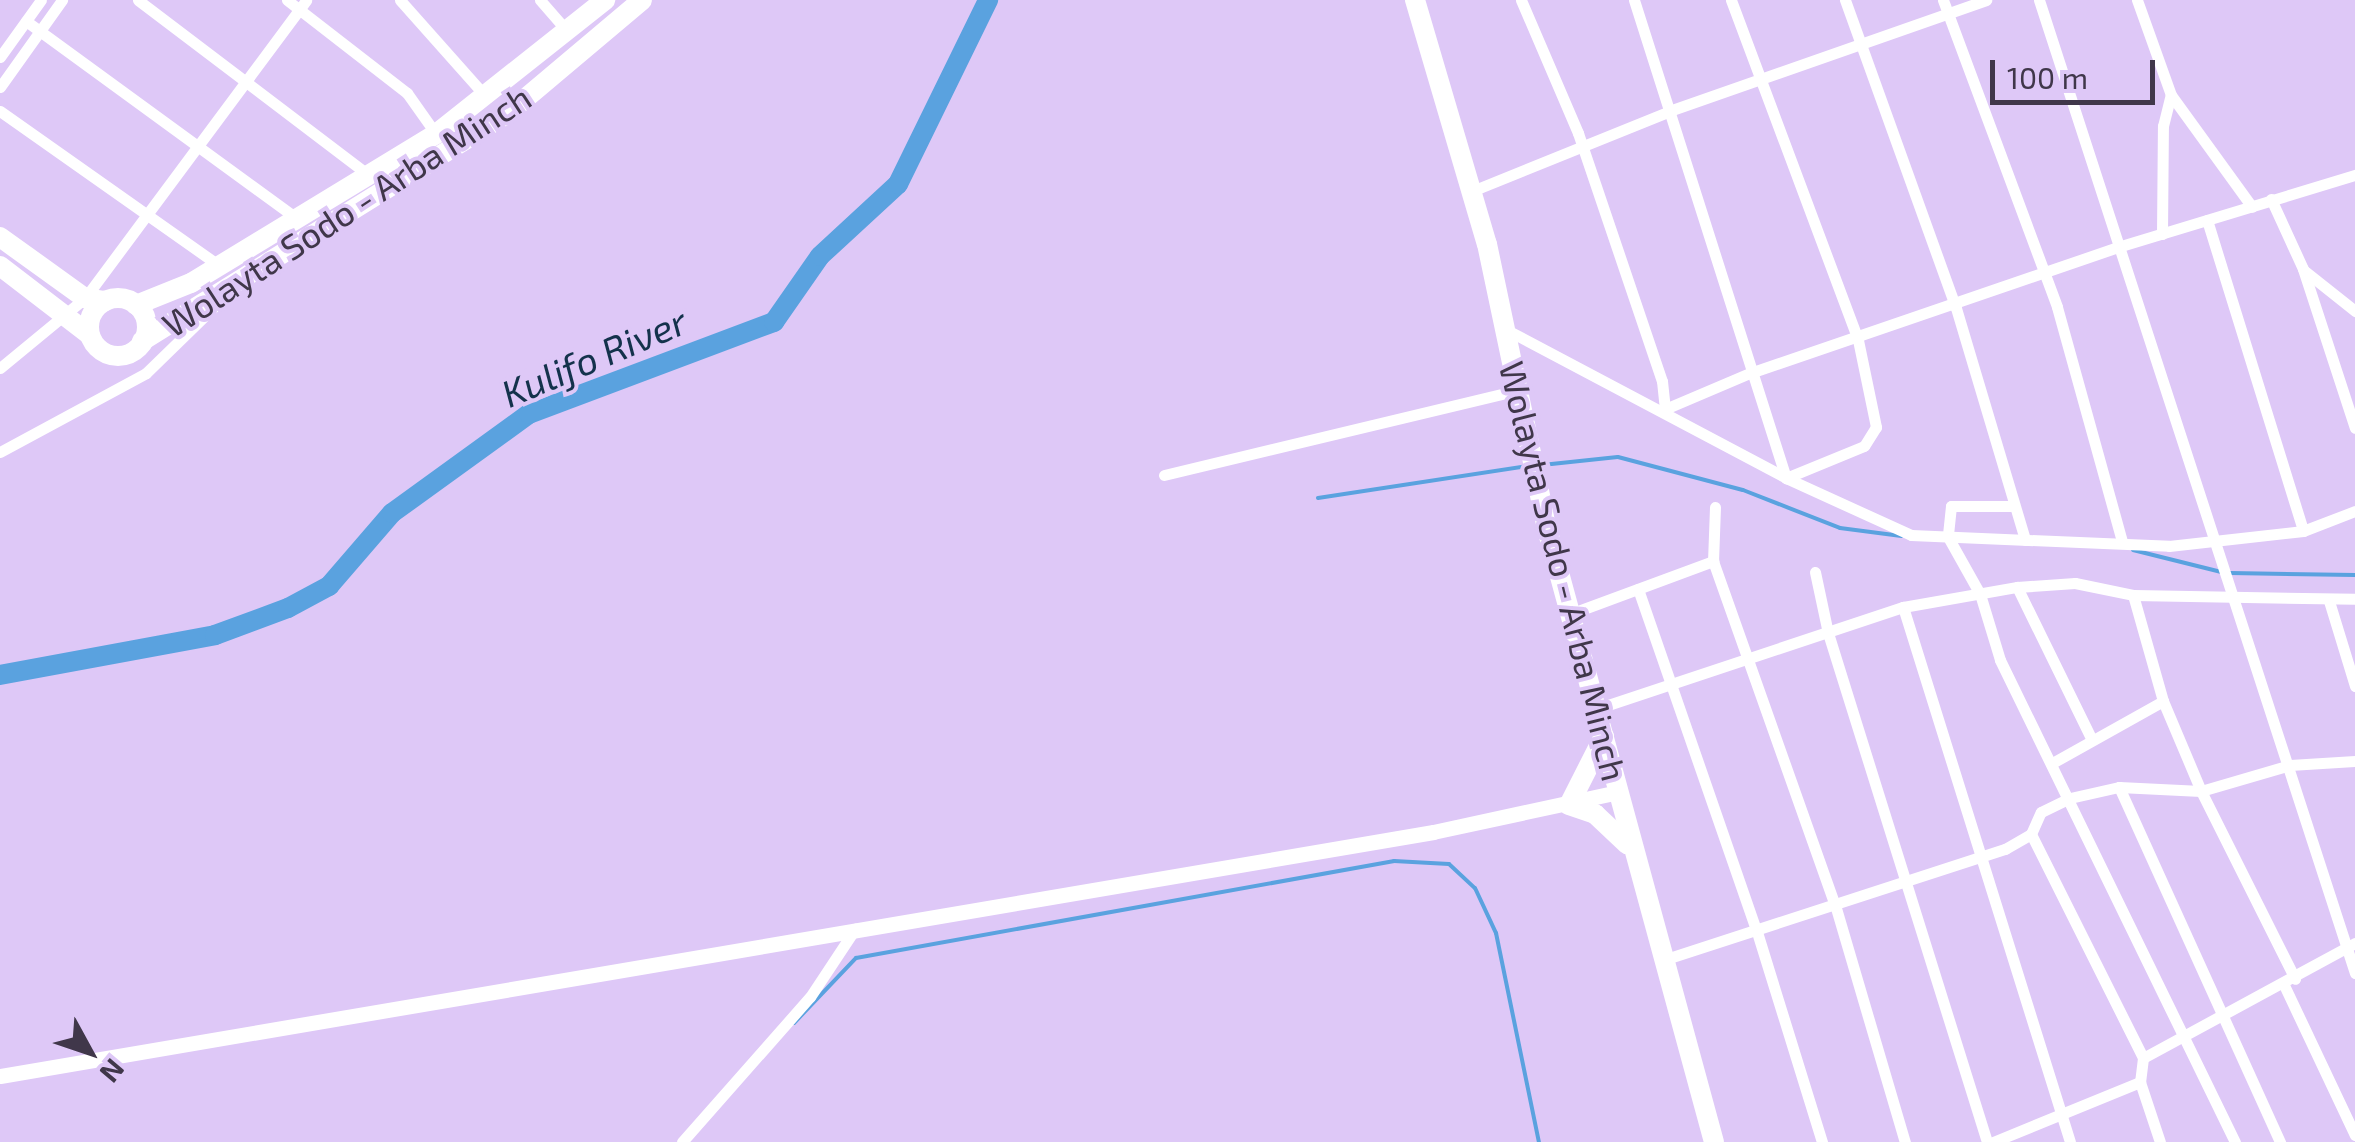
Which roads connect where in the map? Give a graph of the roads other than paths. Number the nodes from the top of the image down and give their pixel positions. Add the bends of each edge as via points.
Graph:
1 (42, 0) edge
2 (62, 0) edge
3 (138, 0) edge
4 (287, 0) edge
5 (400, 0) edge
6 (540, 0) edge
7 (605, 0) edge
8 (642, 0) edge
9 (1416, 0) edge
10 (1521, 0) edge
11 (1634, 0) edge
12 (1731, 0) edge
13 (1845, 0) edge
14 (1986, 0) edge
15 (2039, 0) edge
16 (2137, 0) edge
17 (302, 4) edge
18 (1945, 6) edge
19 (26, 22) junction
20 (40, 32) junction
21 (567, 32) junction
22 (1861, 44) junction
23 (0, 57) edge
24 (1764, 79) junction
25 (248, 81) junction
26 (0, 87) edge
27 (2171, 95) junction
28 (488, 98) junction
29 (1672, 110) junction
30 (0, 112) edge
31 (431, 137) junction
32 (1581, 146) junction
33 (199, 150) junction
34 (435, 161) junction
35 (367, 174) junction
36 (2355, 175) edge
37 (1472, 191) junction
38 (2271, 199) junction
39 (2252, 207) junction
40 (146, 218) junction
41 (296, 218) junction
42 (2207, 220) junction
43 (2162, 234) junction
44 (0, 237) edge
45 (2121, 246) junction
46 (218, 265) junction
47 (0, 266) edge
48 (2303, 269) junction
49 (2045, 273) junction
50 (236, 284) junction
51 (95, 300) junction
52 (136, 304) junction
53 (1956, 308) junction
54 (2355, 310) edge
55 (68, 316) junction
56 (1507, 330) junction
57 (90, 336) junction
58 (1858, 340) junction
59 (142, 341) junction
60 (0, 368) edge
61 (1750, 373) junction
62 (1519, 390) junction
63 (1664, 409) junction
64 (2355, 428) edge
65 (0, 452) edge
66 (1164, 475) dead end
67 (1786, 478) junction
68 (2010, 506) junction
69 (1715, 507) dead end
70 (2355, 511) edge
71 (2303, 531) junction
72 (1948, 537) junction
73 (2213, 537) junction
74 (2025, 540) junction
75 (2122, 542) junction
76 (1713, 560) junction
77 (1815, 572) dead end
78 (2017, 587) junction
79 (1638, 589) junction
80 (2234, 593) junction
81 (1980, 594) junction
82 (2133, 594) junction
83 (2355, 599) edge
84 (2329, 601) junction
85 (1903, 606) junction
86 (1570, 614) junction
87 (1828, 633) junction
88 (1745, 664) junction
89 (1674, 684) junction
90 (2355, 686) edge
91 (2163, 701) junction
92 (1596, 709) junction
93 (1604, 736) junction
94 (2091, 738) junction
95 (2355, 761) edge
96 (2054, 762) junction
97 (2290, 765) junction
98 (2119, 788) junction
99 (2200, 791) junction
100 (1618, 792) junction
101 (2070, 798) junction
102 (1569, 804) junction
103 (2031, 834) junction
104 (1631, 850) junction
105 (1981, 857) junction
106 (1904, 883) junction
107 (1836, 908) junction
108 (858, 926) junction
109 (1758, 932) junction
110 (2350, 945) edge
111 (1662, 960) junction
112 (2355, 973) edge
113 (2290, 982) junction
114 (2222, 1018) junction
115 (2188, 1036) junction
116 (2142, 1058) junction
117 (0, 1076) edge
118 (2140, 1082) junction
119 (2062, 1116) junction
120 (2355, 1136) edge
121 (682, 1142) edge
122 (1714, 1142) edge
123 (1822, 1142) edge
124 (1905, 1142) edge
125 (1990, 1142) edge
126 (2070, 1142) edge
127 (2160, 1142) edge
128 (2235, 1142) edge
129 (2280, 1142) edge

1 - 19 street
2 - 20 street
3 - 25 street
4 - 17 street
5 - 28 street
6 - 21 street
7 - 21 highway
8 - 34 highway, Wolayta Sodo - Arba Minch via 508,113
9 - 37 highway, Wolayta Sodo - Arba Minch
10 - 32 street
11 - 29 street
12 - 24 street
13 - 22 street
14 - 18 street
15 - 45 street
16 - 27 street
17 - 25 street
17 - 31 street via 408,93
18 - 22 street
18 - 49 street
19 - 20 street
19 - 23 street
20 - 26 street
20 - 33 street
21 - 28 highway
22 - 24 street
22 - 53 street
24 - 29 street
24 - 58 street
25 - 33 street
25 - 35 street
27 - 39 street
27 - 43 street via 2158,206
28 - 31 highway
29 - 32 street
29 - 61 street
30 - 40 street
31 - 34 highway
31 - 35 highway
32 - 37 street
32 - 63 street via 1662,380
33 - 40 street
33 - 41 street
34 - 50 highway, Wolayta Sodo - Arba Minch
35 - 41 highway
36 - 38 street
37 - 56 highway, Wolayta Sodo - Arba Minch
38 - 39 street
38 - 48 street
39 - 42 street
40 - 46 street
40 - 51 street
41 - 46 highway
42 - 43 street
42 - 71 street
43 - 45 street
44 - 51 highway
45 - 49 street
45 - 73 street
46 - 52 highway
47 - 55 highway, Wolayta Sodo - Arba Minch
48 - 54 street
48 - 64 street
49 - 53 street
49 - 75 street
50 - 59 highway, Wolayta Sodo - Arba Minch
50 - 65 street via 146,373
51 - 52 highway, Wolayta Sodo - Arba Minch
51 - 55 street
51 - 57 highway, Wolayta Sodo - Arba Minch
52 - 59 highway, Wolayta Sodo - Arba Minch via 146,321
53 - 58 street
53 - 68 street
55 - 57 highway, Wolayta Sodo - Arba Minch
55 - 60 street
56 - 62 highway, Wolayta Sodo - Arba Minch
56 - 63 street
57 - 59 highway, Wolayta Sodo - Arba Minch via 116,356
58 - 61 street
58 - 67 street via 1876,427 1864,446
61 - 63 street
61 - 67 street
62 - 66 street
62 - 86 highway, Wolayta Sodo - Arba Minch
63 - 67 street
67 - 72 street via 1911,535
68 - 72 street via 1951,506
68 - 74 street
69 - 76 street
70 - 71 street
71 - 73 street
72 - 74 street
72 - 81 street
73 - 75 street via 2168,546
73 - 80 street
74 - 75 street
76 - 79 street
76 - 88 street
77 - 87 street
78 - 81 street
78 - 82 street via 2075,583
78 - 94 street
79 - 86 street
79 - 89 street
80 - 82 street
80 - 84 street
80 - 97 street
81 - 85 street
81 - 96 street via 2000,660
82 - 91 street
83 - 84 street
84 - 90 street
85 - 87 street
85 - 105 street
86 - 92 highway, Wolayta Sodo - Arba Minch
87 - 88 street
87 - 106 street
88 - 89 street
88 - 107 street
89 - 92 street
89 - 109 street
91 - 94 street
91 - 99 street
92 - 93 highway, Wolayta Sodo - Arba Minch
93 - 100 highway, Wolayta Sodo - Arba Minch
93 - 102 highway
94 - 96 street
95 - 97 street
96 - 101 street
97 - 99 street
97 - 110 street
98 - 99 street
98 - 101 street
98 - 114 street
99 - 113 street
100 - 102 street
100 - 104 highway, Wolayta Sodo - Arba Minch
101 - 103 street via 2041,812
101 - 115 street
102 - 104 highway via 1595,814
102 - 108 street
103 - 105 street
103 - 116 street
104 - 111 highway, Wolayta Sodo - Arba Minch
105 - 106 street
105 - 119 street
106 - 107 street
106 - 125 street
107 - 109 street
107 - 124 street
108 - 117 street
108 - 121 street via 810,997
109 - 111 street
109 - 123 street
110 - 112 street
110 - 113 street
111 - 122 highway, Wolayta Sodo - Arba Minch
113 - 114 street
113 - 120 street
114 - 115 street
114 - 129 street
115 - 116 street
115 - 128 street
116 - 118 street
118 - 119 street
118 - 127 street
119 - 125 street
119 - 126 street

